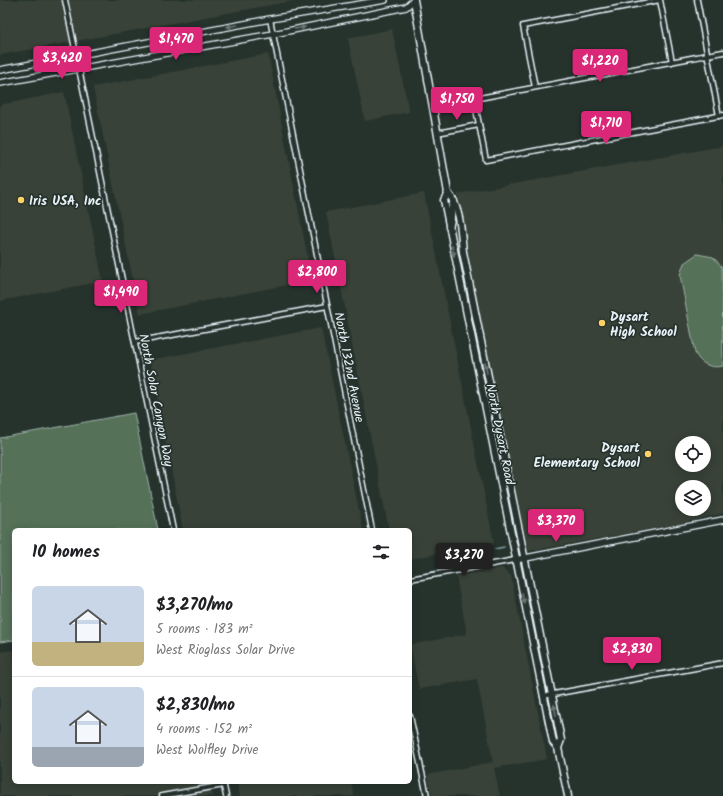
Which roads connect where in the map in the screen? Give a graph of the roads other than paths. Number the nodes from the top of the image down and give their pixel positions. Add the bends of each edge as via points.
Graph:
1 (66, 0) edge
2 (385, 0) edge
3 (414, 0) edge
4 (660, 0) edge
5 (697, 0) edge
6 (270, 19) junction
7 (273, 34) junction
8 (723, 52) edge
9 (76, 55) junction
10 (707, 55) junction
11 (672, 62) junction
12 (80, 68) junction
13 (0, 70) edge
14 (0, 82) edge
15 (535, 87) junction
16 (721, 116) edge
17 (479, 125) junction
18 (437, 133) junction
19 (448, 193) junction
20 (454, 201) junction
21 (449, 228) junction
22 (327, 306) junction
23 (135, 342) junction
24 (723, 520) edge
25 (173, 528) edge
26 (372, 528) edge
27 (523, 558) junction
28 (515, 560) junction
29 (412, 579) edge
30 (723, 663) edge
31 (552, 694) junction
32 (543, 696) junction
33 (412, 725) edge
34 (558, 748) junction
35 (218, 784) edge
36 (223, 784) edge
37 (162, 796) edge
38 (226, 796) edge
39 (427, 796) edge
40 (568, 796) edge

1 - 9 street, North Solar Canyon Way
2 - 6 main road
7 -> 3 main road via 406,7
3 - 18 main road, North Dysart Road
4 - 11 street
4 - 15 street via 523,26
5 - 10 street
6 - 7 street, North 132nd Avenue
6 -> 9 main road
7 - 12 main road
7 - 22 street, North 132nd Avenue
8 - 10 street
9 - 12 street, North Solar Canyon Way
9 - 13 main road
10 - 11 street
10 - 16 street
11 - 15 street
12 - 14 main road
12 - 23 street, North Solar Canyon Way
15 - 17 street via 474,99
16 - 17 street via 486,160
17 - 18 street
18 - 19 main road, North Dysart Road
19 - 20 main road, North Dysart Road
19 - 21 main road, North Dysart Road via 444,200
20 - 21 main road via 450,210 452,220
27 -> 20 main road, North Dysart Road
21 -> 28 main road, North Dysart Road
22 - 23 street
22 - 26 street, North 132nd Avenue
23 - 25 street, North Solar Canyon Way
24 - 27 main road
27 - 28 main road
27 - 31 main road, North Dysart Road
28 - 29 street
28 -> 32 main road, North Dysart Road
30 - 31 street
31 - 32 street
34 -> 31 main road, North Dysart Road via 561,740
32 - 34 main road, North Dysart Road via 553,742
33 - 39 street
34 - 40 main road, North Dysart Road
35 - 37 street
36 - 38 street

